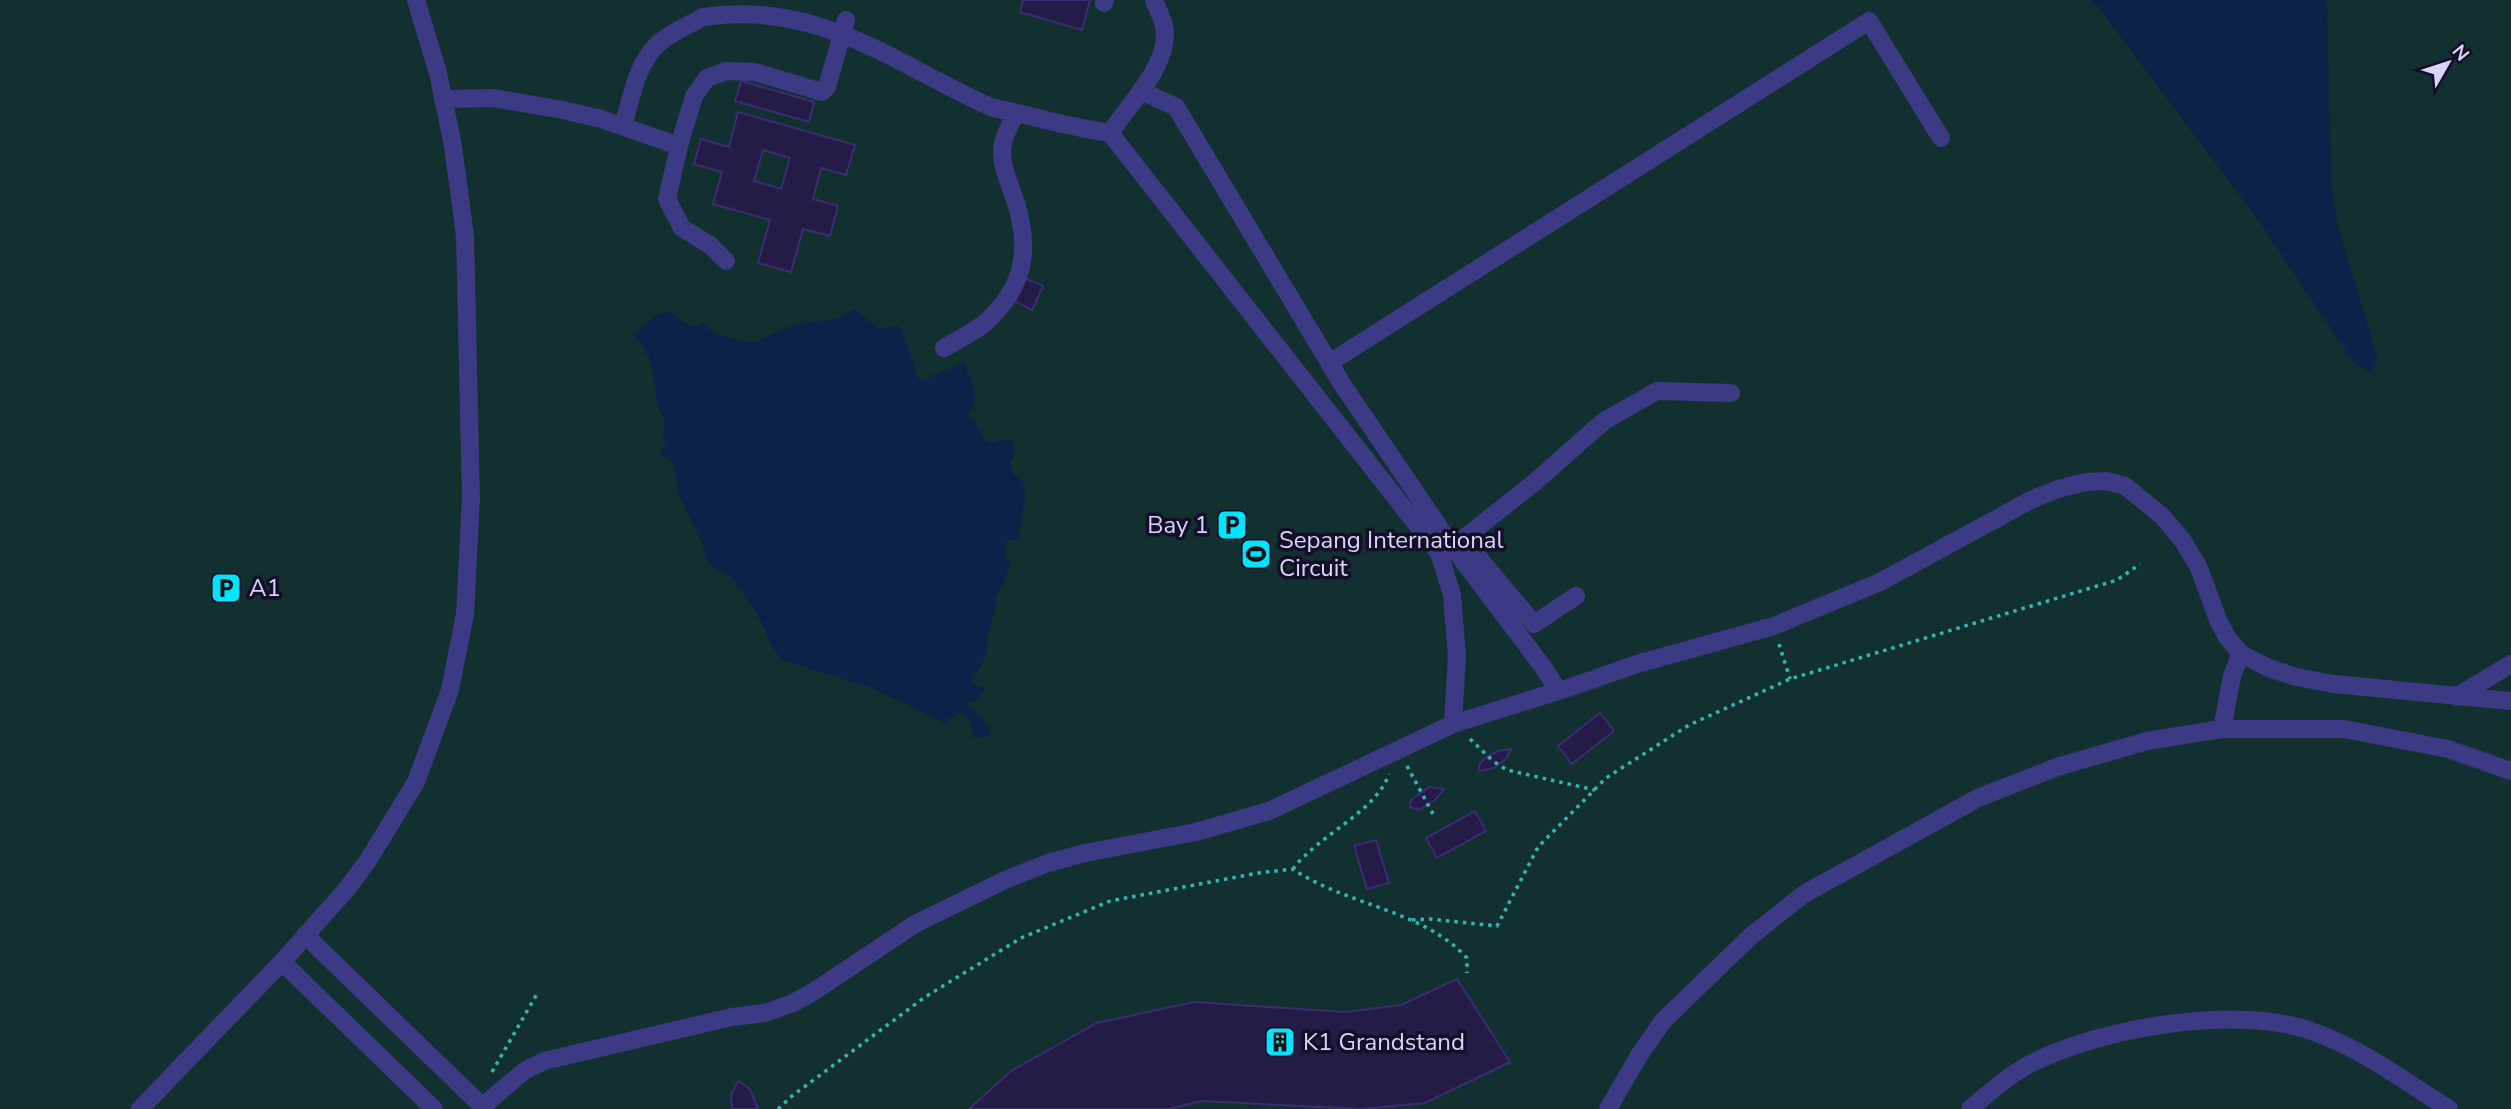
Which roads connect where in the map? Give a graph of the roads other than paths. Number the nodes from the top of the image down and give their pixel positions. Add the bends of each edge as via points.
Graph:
1 (416, 0) edge
2 (1154, 0) edge
3 (846, 20) junction
4 (1141, 91) junction
5 (443, 99) junction
6 (1016, 113) junction
7 (623, 126) junction
8 (1110, 133) junction
9 (1941, 138) dead end
10 (679, 146) junction
11 (726, 261) dead end
12 (944, 348) dead end
13 (1329, 363) junction
14 (1731, 393) dead end
15 (1452, 546) junction
16 (1576, 596) dead end
17 (2241, 654) junction
18 (2511, 664) edge
19 (1558, 690) junction
20 (2456, 696) junction
21 (2511, 701) edge
22 (1453, 724) junction
23 (2222, 729) junction
24 (2152, 750) dead end
25 (2111, 752) junction
26 (2511, 771) edge
27 (1798, 910) dead end
28 (305, 935) junction
29 (1751, 936) junction
30 (282, 962) junction
31 (484, 1108) edge
32 (140, 1109) edge
33 (434, 1109) edge
34 (1608, 1109) edge
35 (1970, 1109) edge
36 (2449, 1109) edge

1 - 5 street
2 - 4 street via 1164,25 1163,49
3 - 6 street via 987,106
3 - 7 street via 789,1 748,1 713,12 657,44 635,83
3 - 10 street via 822,92 755,72 717,74 707,78 694,96
4 - 8 street
4 - 13 street via 1176,107
5 - 7 street via 493,98
5 - 28 street via 465,236 471,498 465,614 450,690 416,782 367,862
6 - 8 street
6 - 12 street via 1003,141 1002,162 1023,224 1025,255 1019,278 985,323
7 - 10 street
8 - 15 street
9 - 13 street via 1869,21
10 - 11 street via 667,200 682,228
13 - 15 street
14 - 15 street via 1657,391 1604,421
15 - 16 street via 1534,624
15 - 19 street
15 - 22 street
17 - 19 street via 2218,620 2199,568 2162,516 2125,486 2085,482 2031,500 1915,565 1785,622
17 - 20 street via 2296,677
17 - 23 street
18 - 20 street
19 - 22 street
20 - 21 street
22 - 31 street via 1269,811 1196,832 1085,853 1005,880 915,924 793,1003 544,1061 524,1070
23 - 25 street
23 - 26 street via 2344,729 2448,749
24 - 25 street
25 - 29 street via 1978,798 1804,894
27 - 29 street
28 - 30 street
28 - 31 street
29 - 34 street via 1664,1021
30 - 32 street
30 - 33 street
35 - 36 street via 2032,1063 2072,1045 2160,1024 2242,1019 2303,1028 2362,1052

